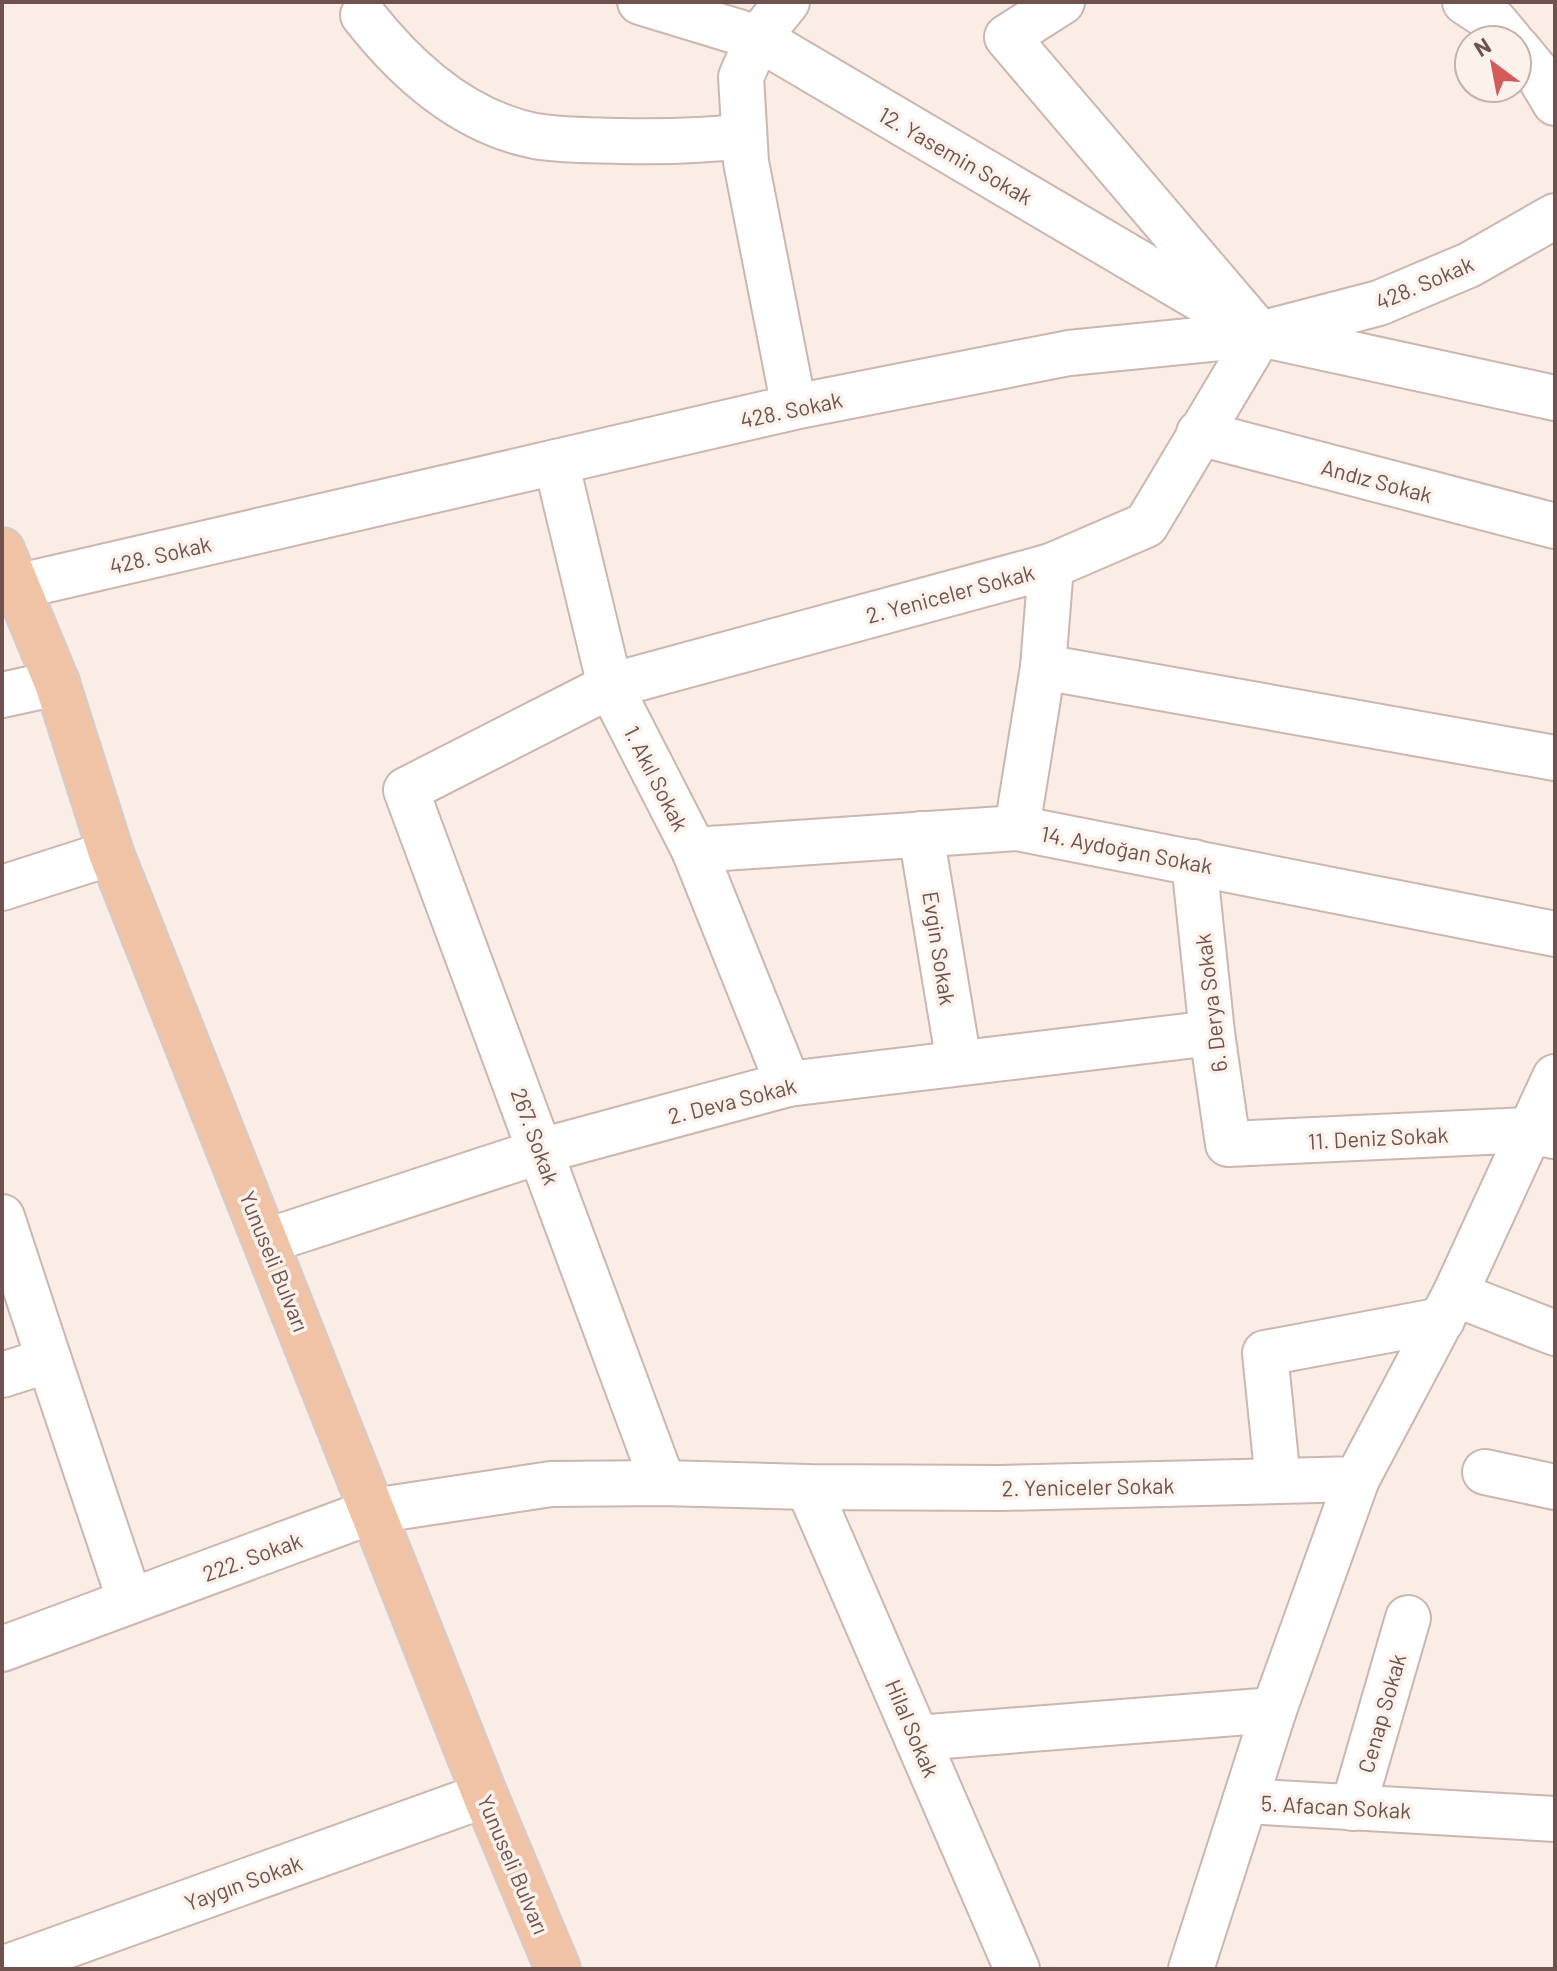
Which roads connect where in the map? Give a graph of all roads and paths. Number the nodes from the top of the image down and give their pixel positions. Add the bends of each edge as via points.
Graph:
1 (640, 2) edge
2 (787, 2) edge
3 (1062, 2) edge
4 (1465, 2) edge
5 (363, 15) dead end
6 (1497, 24) edge
7 (758, 38) junction
8 (1533, 67) edge
9 (1555, 103) edge
10 (744, 136) junction
11 (1555, 216) edge
12 (1260, 334) junction
13 (1555, 398) edge
14 (794, 407) junction
15 (1199, 433) junction
16 (556, 462) junction
17 (1555, 526) edge
18 (1051, 566) junction
19 (9, 568) edge
20 (1043, 667) junction
21 (57, 683) junction
22 (610, 686) junction
23 (2, 695) edge
24 (1555, 758) edge
25 (406, 790) joint
26 (1017, 828) junction
27 (921, 834) junction
28 (694, 850) junction
29 (111, 853) junction
30 (1194, 862) junction
31 (2, 888) edge
32 (1555, 934) edge
33 (1212, 1033) junction
34 (959, 1063) junction
35 (1555, 1077) edge
36 (788, 1084) junction
37 (1542, 1133) edge
38 (1228, 1144) joint
39 (541, 1151) junction
40 (2, 1217) edge
41 (267, 1241) junction
42 (1448, 1307) junction
43 (1555, 1333) edge
44 (49, 1360) junction
45 (2, 1375) edge
46 (1485, 1472) dead end
47 (1357, 1479) junction
48 (1278, 1481) junction
49 (663, 1483) junction
50 (808, 1487) junction
51 (1555, 1487) edge
52 (373, 1511) junction
53 (130, 1601) junction
54 (1408, 1618) dead end
55 (2, 1649) edge
56 (1274, 1710) junction
57 (917, 1738) junction
58 (485, 1795) junction
59 (1245, 1801) junction
60 (1353, 1808) junction
61 (1555, 1819) edge
62 (2, 1969) edge
63 (558, 1969) edge
64 (1017, 1969) edge
65 (1191, 1969) edge

1 - 7 street, 12. Yasemin Sokak
2 - 7 street
3 - 12 street via 1007,37
4 - 6 street
5 - 10 street via 428,83 464,107 534,136 687,142
7 - 10 street via 741,77
7 - 12 street, 12. Yasemin Sokak
8 - 9 street
10 - 14 street
11 - 12 street, 428. Sokak via 1469,265 1379,303
12 - 13 street
12 - 14 street, 428. Sokak via 1069,353
12 - 15 street
14 - 16 street, 428. Sokak
15 - 17 street, Andız Sokak
15 - 18 street via 1146,525
16 - 19 street, 428. Sokak
16 - 22 street, 1. Akıl Sokak
18 - 20 street, 2. Yeniceler Sokak
18 - 22 street, 2. Yeniceler Sokak
19 - 21 main road, Yunuseli Bulvarı
20 - 24 street
20 - 26 street, 2. Yeniceler Sokak
21 - 23 street
21 - 29 main road, Yunuseli Bulvarı
22 - 25 street, 2. Yeniceler Sokak
22 - 28 street, 1. Akıl Sokak
25 - 39 street, 267. Sokak
26 - 27 street, 14. Aydoğan Sokak
26 - 30 street, 14. Aydoğan Sokak
27 - 28 street, 14. Aydoğan Sokak
27 - 34 street, Evgin Sokak
28 - 36 street, 1. Akıl Sokak
29 - 31 street
29 - 41 main road, Yunuseli Bulvarı
30 - 32 street, 14. Aydoğan Sokak
30 - 33 street, 6. Derya Sokak
33 - 34 street, 2. Deva Sokak
33 - 38 street, 6. Derya Sokak
34 - 36 street, 2. Deva Sokak
35 - 37 street
36 - 39 street, 2. Deva Sokak
37 - 38 street, 11. Deniz Sokak
37 - 42 street
39 - 41 street, 2. Deva Sokak
39 - 49 street, 267. Sokak
40 - 44 street
41 - 52 main road, Yunuseli Bulvarı
42 - 43 street
42 - 47 street
42 - 48 street via 1265,1353
44 - 45 street
44 - 53 street
46 - 51 street
47 - 48 street, 2. Yeniceler Sokak
47 - 56 street
48 - 50 street, 2. Yeniceler Sokak
49 - 50 street, 2. Yeniceler Sokak
49 - 52 street, 2. Yeniceler Sokak via 551,1484
50 - 57 street, Hilal Sokak
52 - 53 street, 222. Sokak
52 - 58 main road, Yunuseli Bulvarı
53 - 55 street, 222. Sokak
54 - 60 street, Cenap Sokak
56 - 57 street
56 - 59 street
57 - 64 street, Hilal Sokak
58 - 62 street, Yaygın Sokak
58 - 63 main road, Yunuseli Bulvarı
59 - 60 street, 5. Afacan Sokak
59 - 65 street, 5. Afacan Sokak
60 - 61 street, 5. Afacan Sokak

